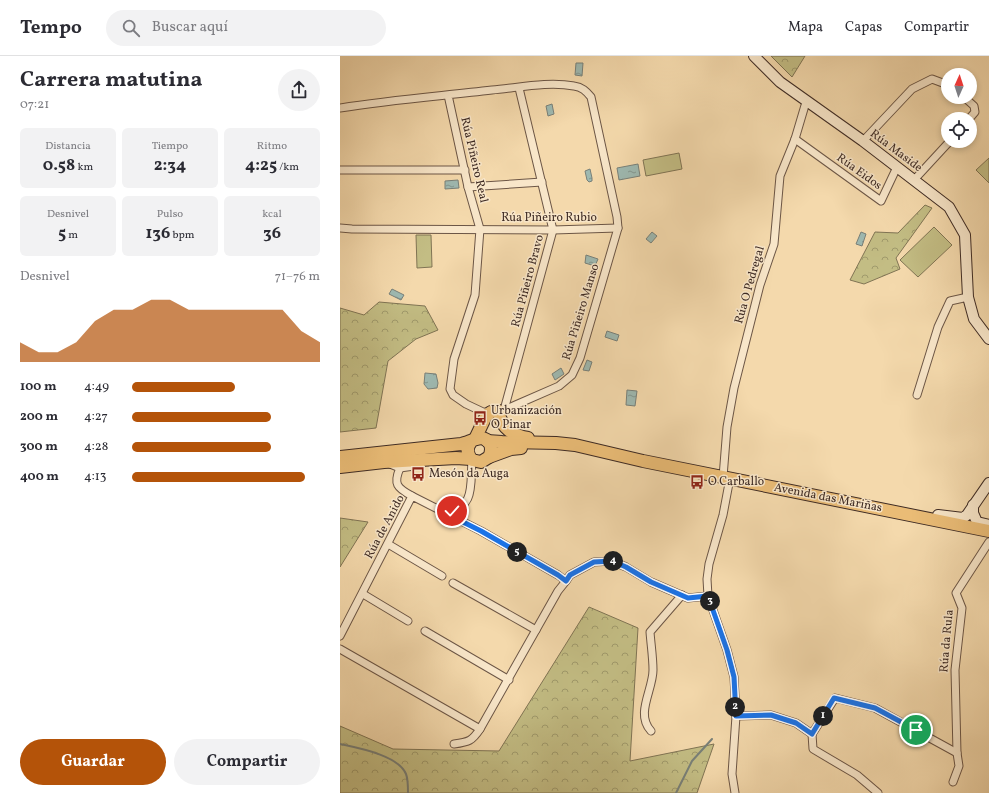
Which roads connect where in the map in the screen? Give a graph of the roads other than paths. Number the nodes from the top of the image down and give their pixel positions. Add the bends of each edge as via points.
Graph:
1 (754, 56) edge
2 (941, 82) edge
3 (519, 88) junction
4 (448, 95) junction
5 (806, 102) junction
6 (340, 108) edge
7 (795, 139) junction
8 (863, 142) junction
9 (944, 148) edge
10 (896, 167) junction
11 (340, 170) edge
12 (465, 170) junction
13 (914, 180) junction
14 (542, 182) junction
15 (468, 187) junction
16 (340, 228) edge
17 (618, 228) junction
18 (480, 229) junction
19 (553, 230) junction
20 (968, 297) junction
21 (989, 340) edge
22 (917, 395) dead end
23 (498, 413) junction
24 (480, 440) junction
25 (556, 443) junction
26 (340, 451) edge
27 (369, 454) junction
28 (340, 456) edge
29 (489, 457) junction
30 (441, 459) junction
31 (472, 459) junction
32 (643, 461) junction
33 (384, 462) junction
34 (340, 467) edge
35 (400, 468) junction
36 (727, 478) junction
37 (989, 483) edge
38 (412, 496) junction
39 (973, 505) junction
40 (877, 508) junction
41 (445, 513) junction
42 (989, 525) edge
43 (989, 531) edge
44 (989, 542) edge
45 (388, 544) junction
46 (442, 576) dead end
47 (566, 581) junction
48 (453, 582) dead end
49 (362, 594) junction
50 (682, 595) junction
51 (708, 596) junction
52 (408, 621) dead end
53 (536, 630) junction
54 (425, 631) dead end
55 (340, 636) edge
56 (340, 649) edge
57 (509, 680) junction
58 (736, 716) junction
59 (480, 729) junction
60 (651, 731) dead end
61 (812, 734) junction
62 (454, 744) dead end
63 (957, 753) junction
64 (953, 782) dead end
65 (736, 791) edge
66 (878, 793) edge

1 - 5 street, Rúa Maside via 780,82
2 - 8 street via 932,79 912,89
3 - 4 street, Rúa Piñeiro Manso
3 - 14 street, Rúa Piñeiro Bravo
3 - 17 street, Rúa Piñeiro Manso via 554,84 574,86 584,88 591,97
4 - 6 street, Rúa Piñeiro Manso
4 - 12 street, Rúa Piñeiro Real
5 - 7 street, Rúa O Pedregal
5 - 8 street, Rúa Maside
7 - 10 street, Rúa Eidos via 881,201
7 - 36 street, Rúa O Pedregal via 780,176 774,244 760,285 734,388 727,427
8 - 10 street, Rúa Maside
9 - 13 street
10 - 13 street, Rúa Maside
11 - 12 street
12 - 15 street, Rúa Piñeiro Real
13 - 20 street, Rúa Maside via 949,207 965,235
14 - 15 street
14 - 19 street, Rúa Piñeiro Bravo
15 - 18 street, Rúa Piñeiro Real
16 - 18 street
17 - 19 street, Rúa Piñeiro Rubio
17 - 23 street, Rúa Piñeiro Manso via 580,358 572,375 559,386
18 - 19 street, Rúa Piñeiro Rubio
18 - 23 street via 475,295 454,359 450,389 462,402 483,412
19 - 23 street, Rúa Piñeiro Bravo
20 - 21 street, Rúa Maside via 974,319
20 - 22 street via 950,301 938,327
23 - 24 highway
23 - 25 highway via 504,426 512,434
24 - 25 highway, Avenida das Mariñas
24 - 27 highway, Avenida das Mariñas
24 - 29 highway via 491,447
24 - 31 highway via 468,448
25 - 32 highway, Avenida das Mariñas
26 - 27 street, Avenida das Mariñas
27 - 28 highway, Avenida das Mariñas
29 - 31 highway via 481,462
29 - 32 highway, Avenida das Mariñas via 511,449 534,447
30 - 31 highway
30 - 33 highway
30 - 35 street via 430,464
31 - 41 street via 470,490 466,503 456,510
32 - 36 highway, Avenida das Mariñas
33 - 34 highway
33 - 35 street
35 - 38 street via 396,477 397,484
36 - 40 highway, Avenida das Mariñas
36 - 51 street, Rúa O Pedregal via 723,515 709,564
37 - 39 street
38 - 41 street, Rúa de Anido
38 - 45 street, Rúa de Anido
39 - 40 street via 967,515 959,519 902,508
39 - 42 street via 977,522
40 - 43 highway, Avenida das Mariñas
41 - 47 street, Rúa de Anido
44 - 63 street, Rúa da Rula via 956,593 962,608 955,670
45 - 46 street
45 - 49 street, Rúa de Anido
47 - 50 street via 570,575 594,562 612,561
47 - 53 street
48 - 53 street
49 - 52 street
49 - 55 street, Rúa de Anido
50 - 51 street via 688,598
50 - 60 street via 650,632 653,672 644,712
51 - 58 street, Rúa O Pedregal via 734,677
53 - 57 street
54 - 57 street
56 - 59 street
57 - 59 street
58 - 61 street via 771,715 796,723
58 - 65 street, Rúa O Pedregal via 732,774
59 - 62 street via 473,739
61 - 63 street via 834,698 875,708
61 - 66 street via 813,749 858,775
63 - 64 street, Rúa da Rula via 960,766

